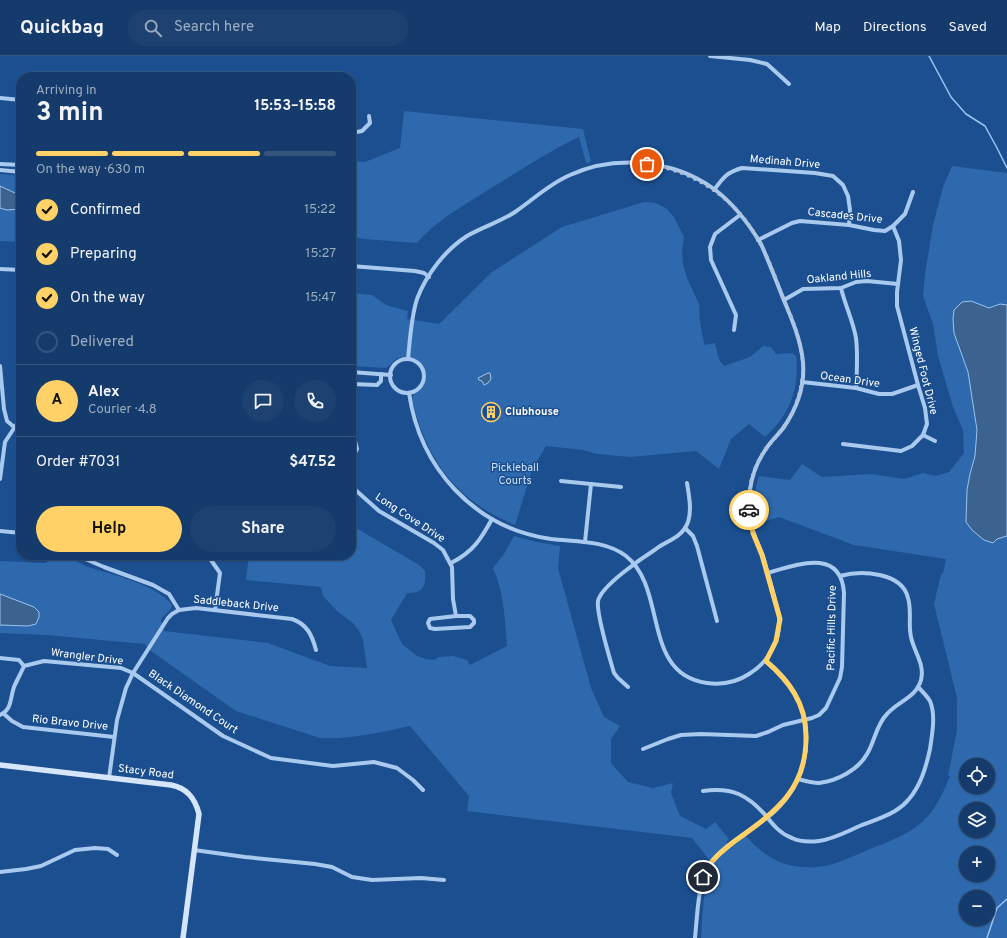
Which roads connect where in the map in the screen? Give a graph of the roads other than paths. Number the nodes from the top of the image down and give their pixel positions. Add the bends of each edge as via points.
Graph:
1 (710, 56) edge
2 (789, 84) dead end
3 (0, 98) edge
4 (16, 100) edge
5 (369, 116) dead end
6 (356, 133) edge
7 (0, 164) edge
8 (16, 165) edge
9 (0, 170) edge
10 (16, 172) edge
11 (714, 190) junction
12 (913, 192) dead end
13 (740, 215) junction
14 (849, 225) junction
15 (894, 226) junction
16 (758, 240) junction
17 (356, 266) edge
18 (0, 269) edge
19 (16, 270) edge
20 (429, 277) junction
21 (898, 284) junction
22 (841, 288) junction
23 (784, 300) junction
24 (734, 330) dead end
25 (408, 359) junction
26 (0, 366) edge
27 (356, 372) edge
28 (381, 374) junction
29 (391, 374) junction
30 (802, 382) junction
31 (356, 384) edge
32 (918, 385) junction
33 (856, 388) junction
34 (409, 393) junction
35 (16, 424) edge
36 (14, 427) junction
37 (924, 434) junction
38 (935, 440) dead end
39 (843, 444) dead end
40 (0, 479) edge
41 (561, 480) dead end
42 (687, 483) dead end
43 (591, 484) junction
44 (621, 487) dead end
45 (356, 490) edge
46 (492, 519) junction
47 (685, 528) junction
48 (0, 531) edge
49 (16, 533) edge
50 (585, 542) junction
51 (211, 560) edge
52 (90, 561) edge
53 (451, 563) junction
54 (635, 564) junction
55 (767, 573) junction
56 (840, 576) junction
57 (909, 585) dead end
58 (904, 588) junction
59 (179, 610) junction
60 (215, 610) junction
61 (456, 616) junction
62 (717, 621) dead end
63 (316, 650) dead end
64 (0, 658) edge
65 (766, 661) junction
66 (24, 666) junction
67 (133, 673) junction
68 (628, 687) dead end
69 (918, 687) junction
70 (2, 714) edge
71 (805, 721) junction
72 (114, 737) junction
73 (643, 749) dead end
74 (0, 765) edge
75 (109, 778) junction
76 (798, 779) junction
77 (423, 790) dead end
78 (703, 791) dead end
79 (767, 818) junction
80 (194, 850) junction
81 (117, 855) dead end
82 (0, 872) edge
83 (444, 880) dead end
84 (183, 938) edge
85 (695, 938) edge

1 - 2 street via 767,64
3 - 4 street
5 - 6 street via 370,122 362,132
7 - 8 street
9 - 10 street
11 - 13 street
11 - 14 street, Medinah Drive via 732,170 742,168 833,176 843,185 848,196
11 - 20 street via 689,175 655,165 622,163 589,168 563,178 510,215 460,240
12 - 15 street, Cascades Drive via 905,214
13 - 16 street
13 - 24 street via 715,234 710,247 711,260 736,315
14 - 15 street, Cascades Drive via 874,230 885,230
14 - 16 street, Cascades Drive via 800,221
15 - 21 street, Winged Foot Drive via 901,260
16 - 23 street
17 - 20 street via 415,271
18 - 19 street
20 - 25 street via 415,308
21 - 22 street, Oakland Hills via 867,281
21 - 32 street, Winged Foot Drive via 897,306
22 - 23 street, Oakland Hills via 803,289
22 - 33 street via 856,338
23 - 30 street via 801,347
25 - 29 street via 398,362
25 - 34 street via 422,367 424,378 419,388
26 - 36 street via 4,409 7,421
27 - 28 street
28 - 29 street
28 - 31 street via 381,381 377,385
29 - 34 street via 391,380 396,388
30 - 33 street, Ocean Drive
30 - 55 street via 790,417 760,459 750,485 750,523
32 - 33 street, Ocean Drive via 892,394 879,394
32 - 37 street, Winged Foot Drive via 926,408 927,424
34 - 46 street via 421,440 437,468 468,503
35 - 36 street
36 - 40 street via 5,442
37 - 38 street
37 - 39 street via 912,446 901,451
41 - 43 street
42 - 47 street via 690,512
43 - 44 street
43 - 50 street
45 - 53 street, Long Cove Drive via 379,511 439,547
46 - 50 street via 533,535
46 - 53 street via 472,550
47 - 54 street via 677,537 656,548
47 - 62 street via 693,536 697,546
48 - 49 street
50 - 54 street via 610,547
51 - 60 street via 220,573
52 - 59 street via 153,585 169,594
53 - 61 street
54 - 65 street via 648,592 664,651 669,661 679,670 703,682 722,683 742,678
54 - 68 street via 607,586 598,602 612,666 618,678
55 - 56 street, Pacific Hills Drive via 815,562 831,566
55 - 65 street via 780,619 776,641
56 - 58 street via 857,573 885,577 895,580
56 - 71 street, Pacific Hills Drive via 844,593 841,672 826,708 819,715
57 - 58 street
58 - 69 street via 910,605 911,637 922,668
59 - 60 street, Saddleback Drive
59 - 67 street, Saddleback Drive via 168,618
60 - 63 street, Saddleback Drive via 297,621 311,634
61 - 61 street via 430,619 428,626 432,629 470,627 474,623 470,616
64 - 66 street via 18,660
65 - 71 street via 783,676 793,690
66 - 67 street, Wrangler Drive via 44,661 121,668
66 - 70 street via 14,688 10,706
67 - 72 street, Saddleback Drive via 120,707
67 - 77 street, Black Diamond Court via 223,736 271,758 333,766 374,762 397,768
69 - 76 street via 911,696 884,717 868,754 855,768 824,782 813,783
69 - 79 street via 930,701 933,720 931,741 920,780 902,806 890,814 832,837 812,842 796,840 783,834
70 - 72 street, Rio Bravo Drive via 23,727
71 - 73 street, Pacific Hills Drive via 783,725 756,736 680,735
71 - 76 street via 806,751
72 - 75 street, Saddleback Drive
74 - 75 main road, Stacy Road
75 - 80 main road, Stacy Road via 171,785 185,790 194,799 199,814
76 - 79 street via 782,804
78 - 79 street via 722,790 740,794 754,803
79 - 85 street via 708,865 702,883
80 - 83 street via 315,864 332,867 352,877 372,880
80 - 84 main road, Stacy Road
81 - 82 street via 108,849 75,850 41,866

